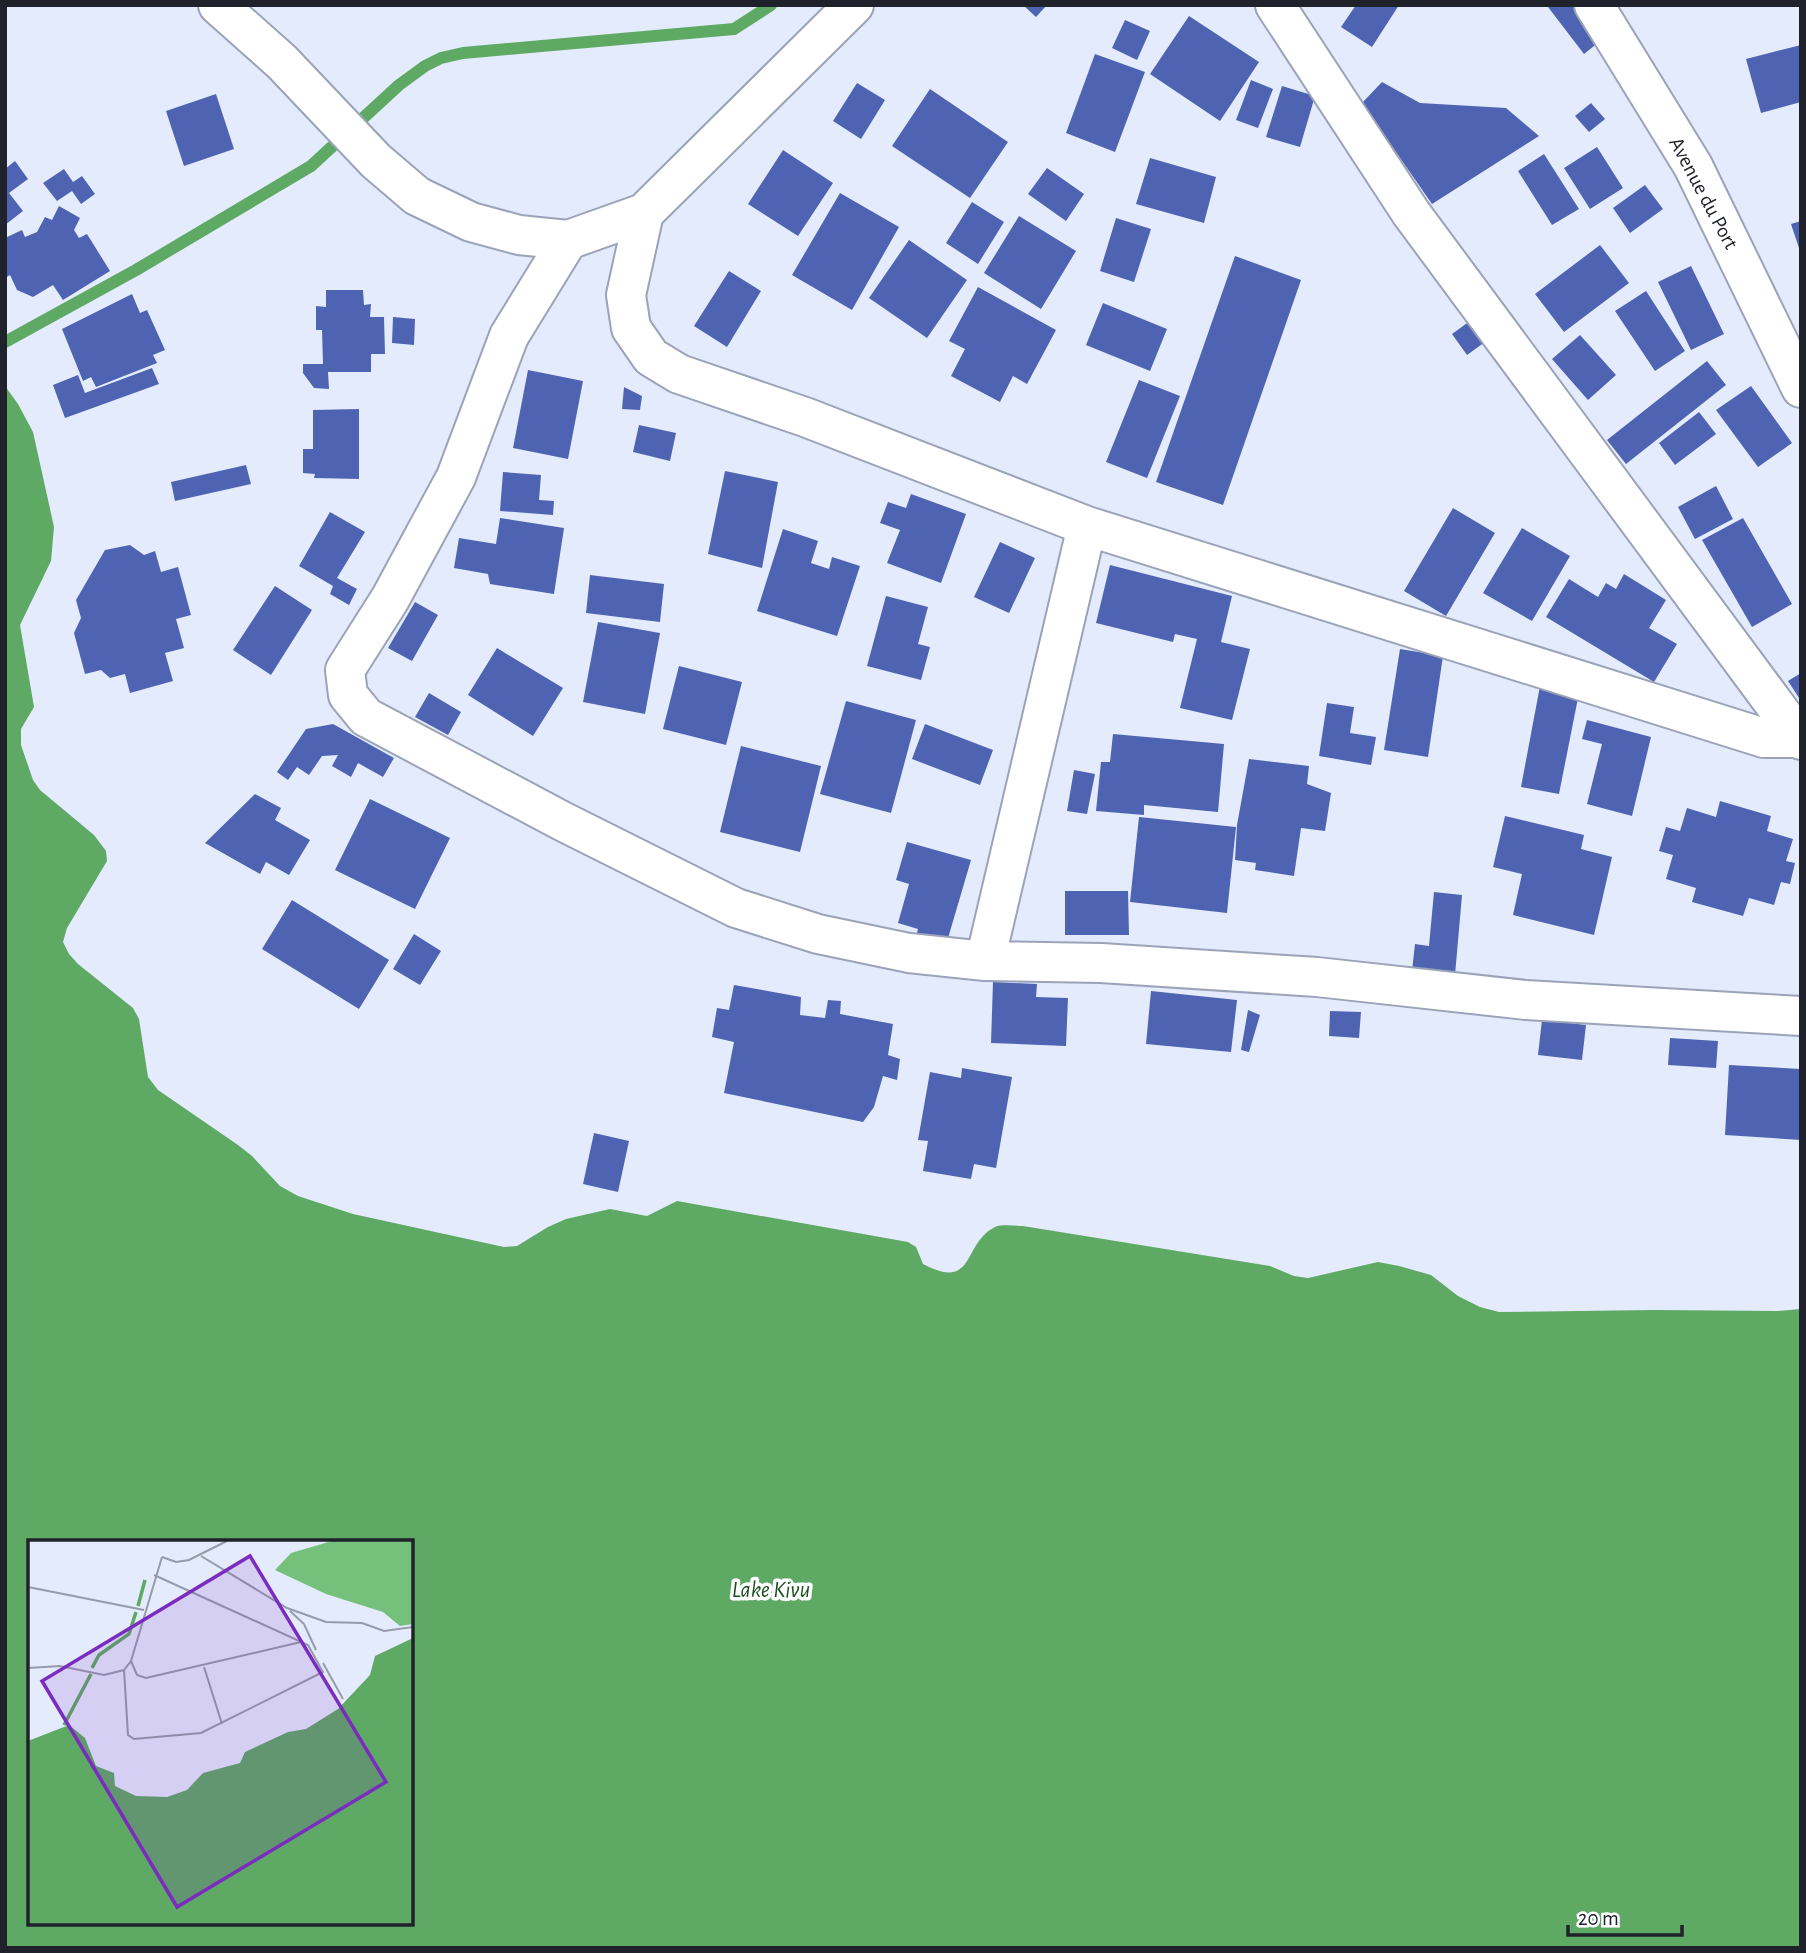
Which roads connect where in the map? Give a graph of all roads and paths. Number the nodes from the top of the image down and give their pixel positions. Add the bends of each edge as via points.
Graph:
1 (218, 5) edge
2 (854, 5) edge
3 (1275, 5) edge
4 (1594, 5) edge
5 (644, 213) junction
6 (568, 240) junction
7 (1801, 388) edge
8 (1087, 526) junction
9 (1800, 739) edge
10 (985, 961) junction
11 (1801, 1016) edge

1 - 6 street via 417,196 471,222 519,235
2 - 5 street
3 - 9 street via 1411,213
4 - 7 street, Avenue du Port via 1693,166
5 - 6 street
5 - 8 street via 626,295 631,328 651,357 679,374 805,417
6 - 10 street via 509,336 456,477 390,599 345,670 348,695 366,717 736,908 818,934 909,953
8 - 9 street via 1764,738
8 - 10 street
10 - 11 street via 1101,963 1317,977 1526,1000

